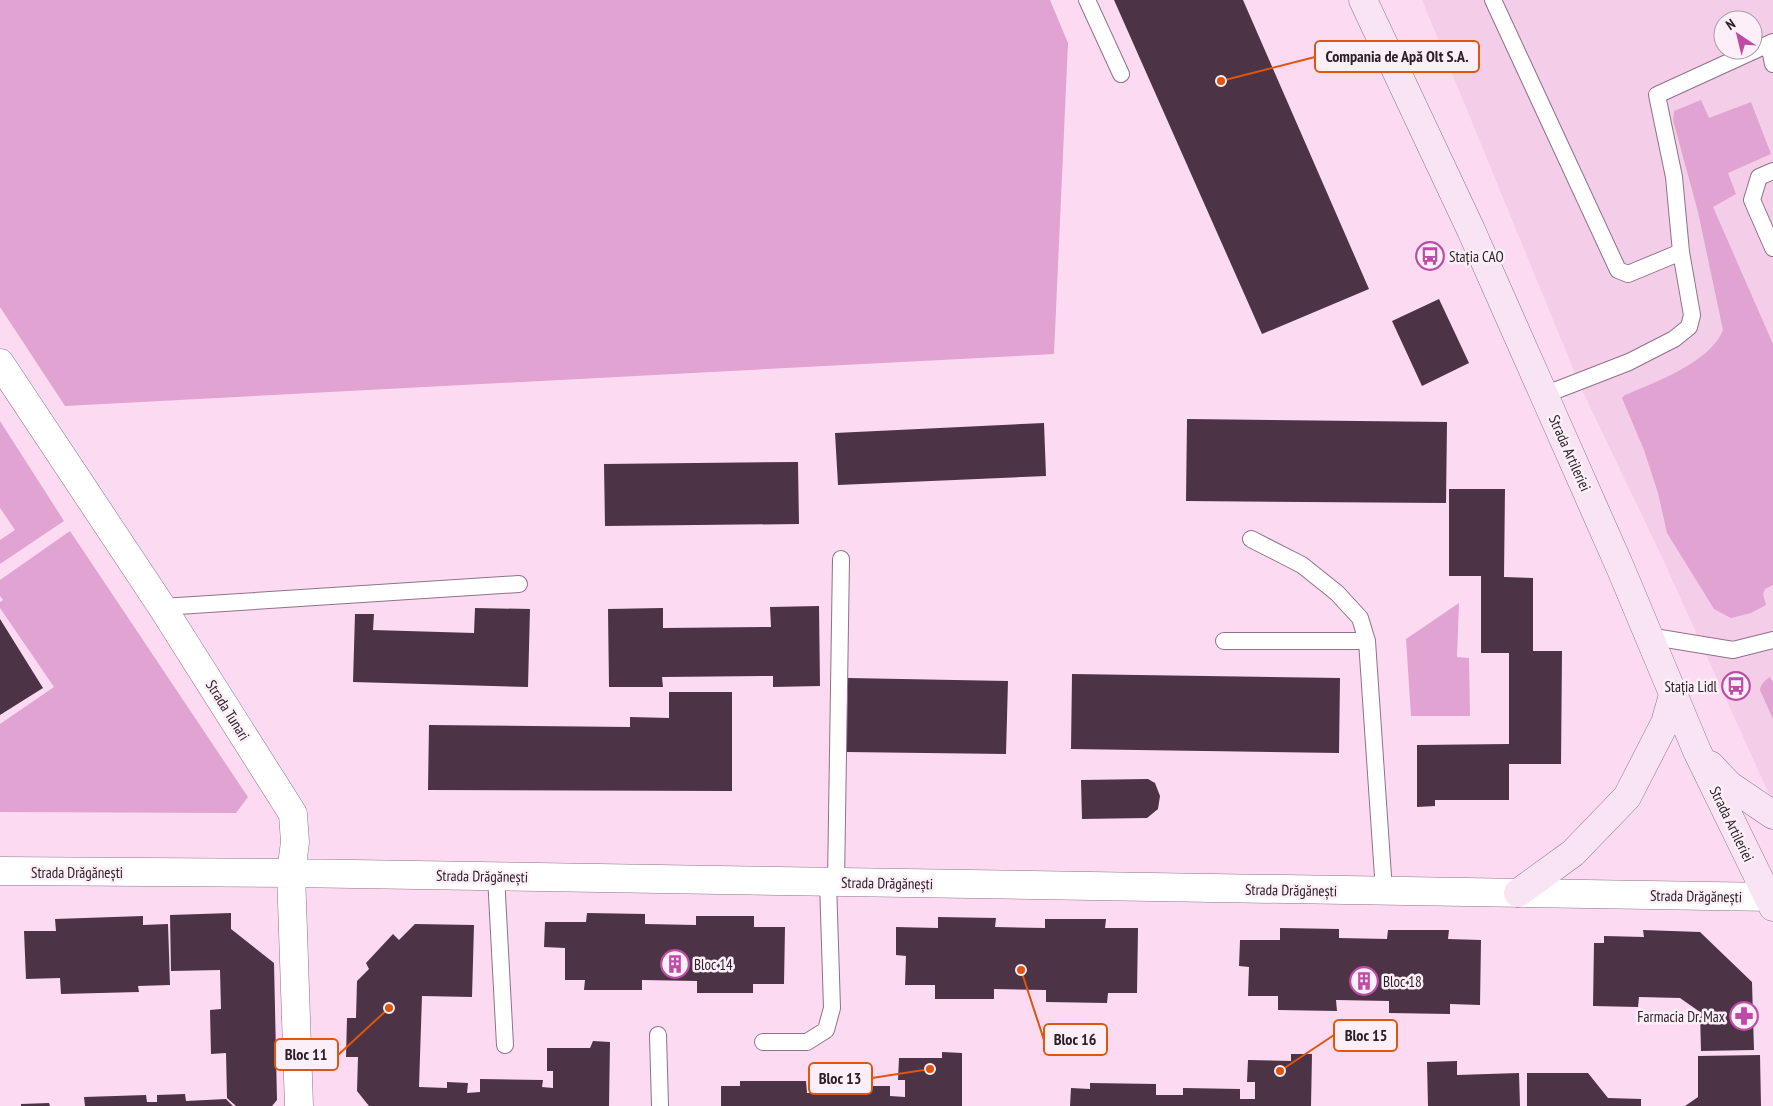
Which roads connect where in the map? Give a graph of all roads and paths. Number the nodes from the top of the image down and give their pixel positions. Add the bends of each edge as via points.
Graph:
1 (1087, 0) edge
2 (1362, 0) edge
3 (1493, 0) edge
4 (1771, 43) edge
5 (1773, 64) edge
6 (1121, 74) dead end
7 (1773, 172) edge
8 (1773, 248) edge
9 (1681, 252) junction
10 (0, 363) edge
11 (1544, 395) junction
12 (1251, 539) dead end
13 (841, 559) dead end
14 (519, 584) dead end
15 (162, 607) junction
16 (1648, 636) junction
17 (1773, 640) edge
18 (1224, 641) dead end
19 (1367, 642) junction
20 (1673, 695) junction
21 (1696, 751) junction
22 (1773, 815) edge
23 (0, 871) edge
24 (291, 873) junction
25 (496, 876) junction
26 (832, 882) junction
27 (1384, 891) junction
28 (1518, 893) junction
29 (1771, 900) edge
30 (658, 1035) dead end
31 (763, 1042) dead end
32 (504, 1045) dead end
33 (300, 1106) edge
34 (660, 1106) edge

1 - 6 lane
2 - 11 main road, Strada Artileriei via 1471,230
3 - 9 lane via 1618,270 1628,274
4 - 5 lane
4 - 9 lane via 1657,95 1674,177
7 - 8 lane via 1760,177 1752,200
9 - 11 lane via 1692,315 1689,327 1674,339 1629,362
10 - 15 street, Strada Tunari
11 - 16 main road, Strada Artileriei
12 - 19 lane via 1302,565 1336,593 1360,618
13 - 26 lane
14 - 15 lane
15 - 24 street, Strada Tunari via 294,814
16 - 17 lane via 1733,650
16 - 20 main road, Strada Artileriei
18 - 19 lane
19 - 27 lane
20 - 21 main road, Strada Artileriei
20 - 28 main road via 1665,723 1627,797 1573,853
21 - 22 main road via 1729,786
21 - 29 main road, Strada Artileriei
23 - 24 street, Strada Drăgănești
24 - 25 street, Strada Drăgănești
24 - 33 street, Strada Tunari
25 - 26 street, Strada Drăgănești
25 - 32 lane
26 - 27 street, Strada Drăgănești
26 - 31 lane via 832,1008 826,1030 807,1042
27 - 28 street, Strada Drăgănești
28 - 29 street, Strada Drăgănești
30 - 34 lane

